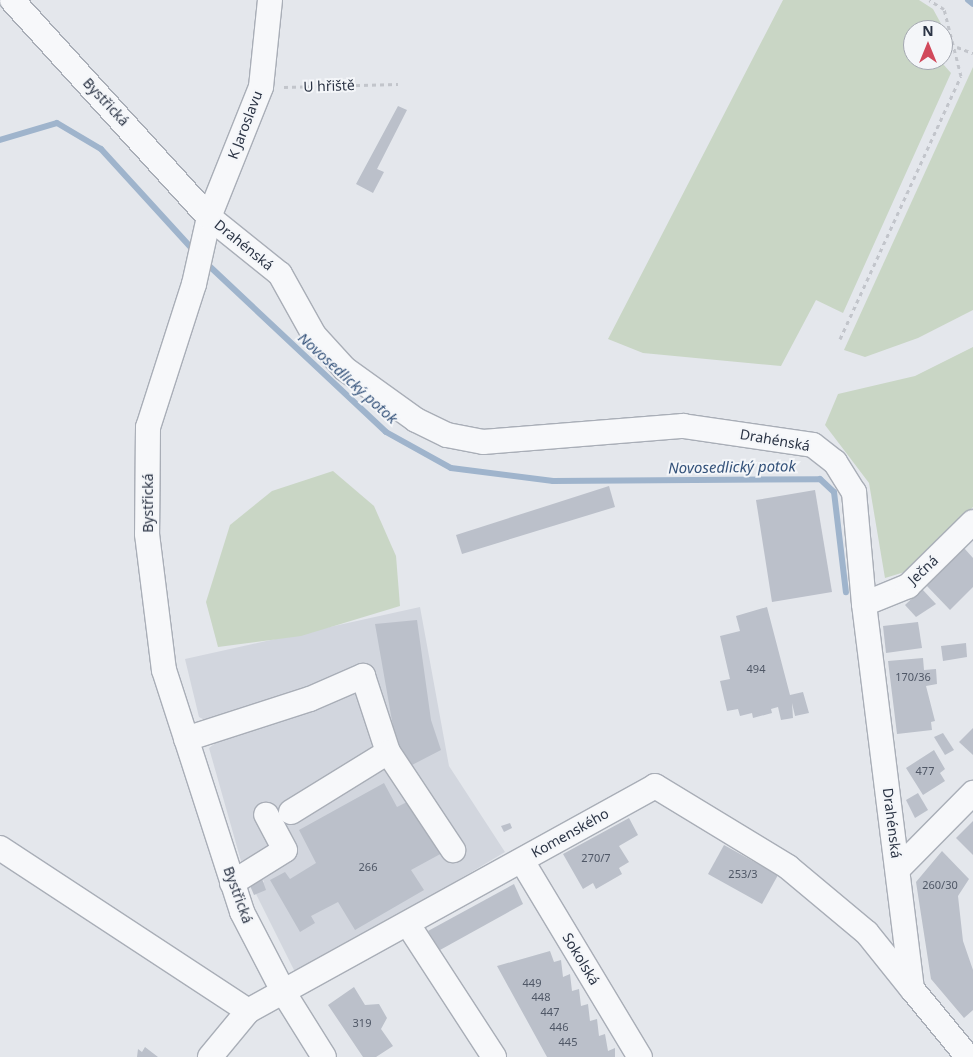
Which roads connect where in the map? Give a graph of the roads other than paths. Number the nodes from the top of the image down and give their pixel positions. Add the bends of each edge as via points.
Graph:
1 (12, 0) edge
2 (270, 0) edge
3 (209, 216) junction
4 (973, 522) edge
5 (864, 604) junction
6 (186, 739) junction
7 (388, 752) junction
8 (973, 793) edge
9 (291, 812) dead end
10 (266, 815) dead end
11 (0, 848) edge
12 (453, 850) dead end
13 (522, 861) junction
14 (898, 869) junction
15 (232, 883) junction
16 (409, 926) junction
17 (912, 989) junction
18 (284, 993) junction
19 (248, 1011) junction
20 (210, 1057) edge
21 (324, 1057) edge
22 (494, 1057) edge
23 (640, 1057) edge
24 (968, 1057) edge

1 - 3 street, Bystřická
2 - 3 street, K Jaroslavu via 261,88
3 - 5 street, Drahénská via 280,274 314,336 345,369 416,420 447,435 483,442 683,426 814,445 836,462 854,492
3 - 6 street, Bystřická via 197,268 148,427 147,534 164,670
4 - 5 street, Ječná via 908,586
5 - 14 street, Drahénská
6 - 7 street via 310,699 363,676
6 - 15 street, Bystřická
7 - 9 street
7 - 12 street
8 - 14 street
10 - 15 street via 285,850
11 - 19 street
13 - 16 street, Komenského
13 - 17 street, Komenského via 655,786 788,867 867,933
13 - 23 street, Sokolská
14 - 17 street, Drahénská
15 - 18 street, Bystřická via 242,912
16 - 18 street, Komenského
16 - 22 street
17 - 24 street
18 - 19 street, Komenského
18 - 21 street, Bystřická
19 - 20 street, Komenského

